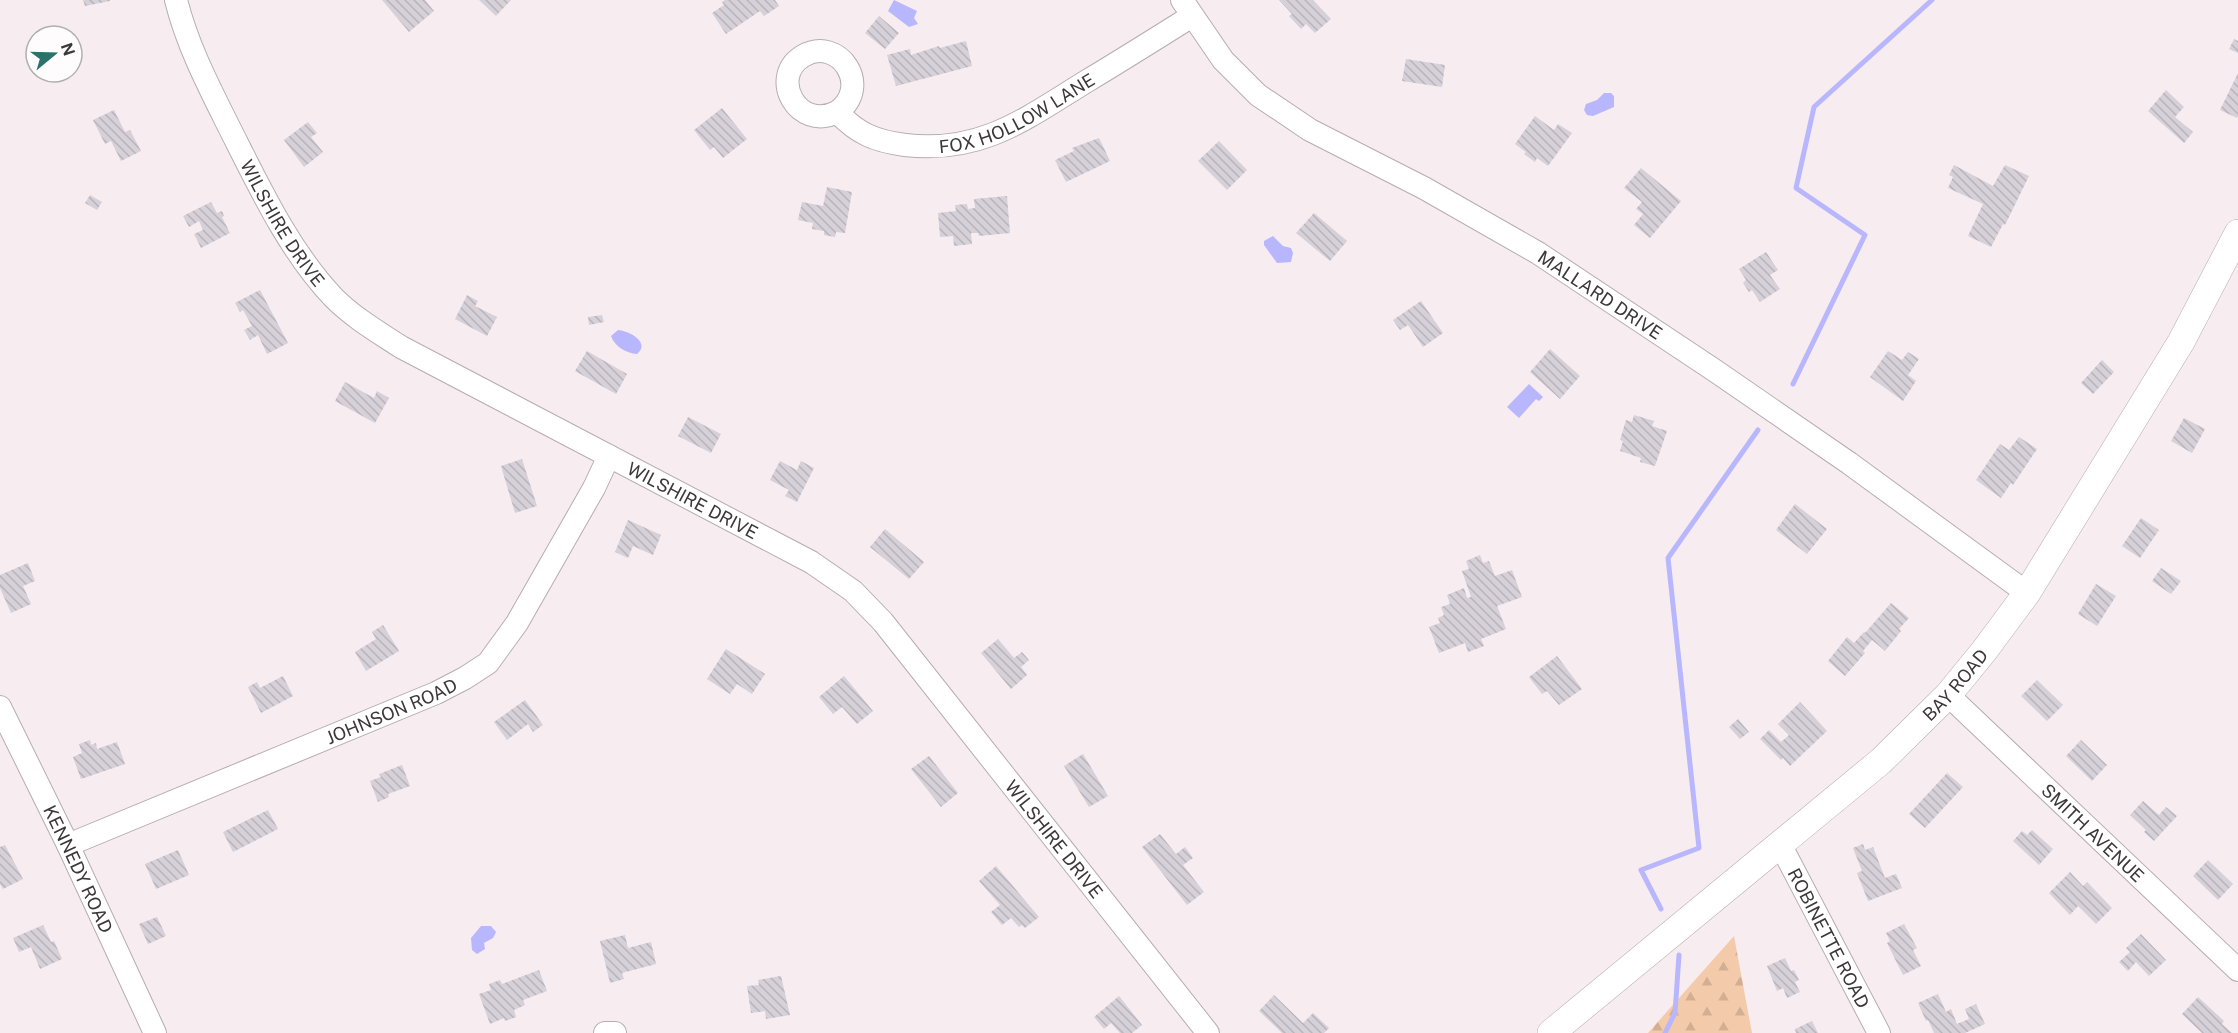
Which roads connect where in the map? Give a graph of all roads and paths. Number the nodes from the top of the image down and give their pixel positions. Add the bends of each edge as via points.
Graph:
1 (176, 0) edge
2 (1187, 8) edge
3 (837, 112) dead end
4 (2238, 232) edge
5 (609, 456) junction
6 (2027, 593) junction
7 (1948, 695) junction
8 (0, 707) edge
9 (1780, 844) junction
10 (68, 845) junction
11 (2238, 970) edge
12 (155, 1033) edge
13 (605, 1033) edge
14 (615, 1033) edge
15 (1208, 1033) edge
16 (1551, 1033) edge
17 (1879, 1033) edge

1 - 5 street, WILSHIRE DRIVE via 196,59 257,180 298,253 335,299 356,318 401,347
2 - 3 street, FOX HOLLOW LANE via 1028,117 978,140 942,147 893,143 861,133
2 - 6 street, MALLARD DRIVE via 1224,60 1258,96 1310,130 1424,188 1538,253 1849,463
4 - 6 main road, BAY ROAD via 2181,342
5 - 10 street, JOHNSON ROAD via 518,623 488,663 436,693
5 - 15 street, WILSHIRE DRIVE via 811,562 853,591 883,622
6 - 7 main road, BAY ROAD
7 - 9 main road, BAY ROAD via 1881,761
7 - 11 street, SMITH AVENUE
8 - 10 street, KENNEDY ROAD
9 - 16 main road, BAY ROAD
9 - 17 street, ROBINETTE ROAD
10 - 12 street, KENNEDY ROAD
13 - 14 street

